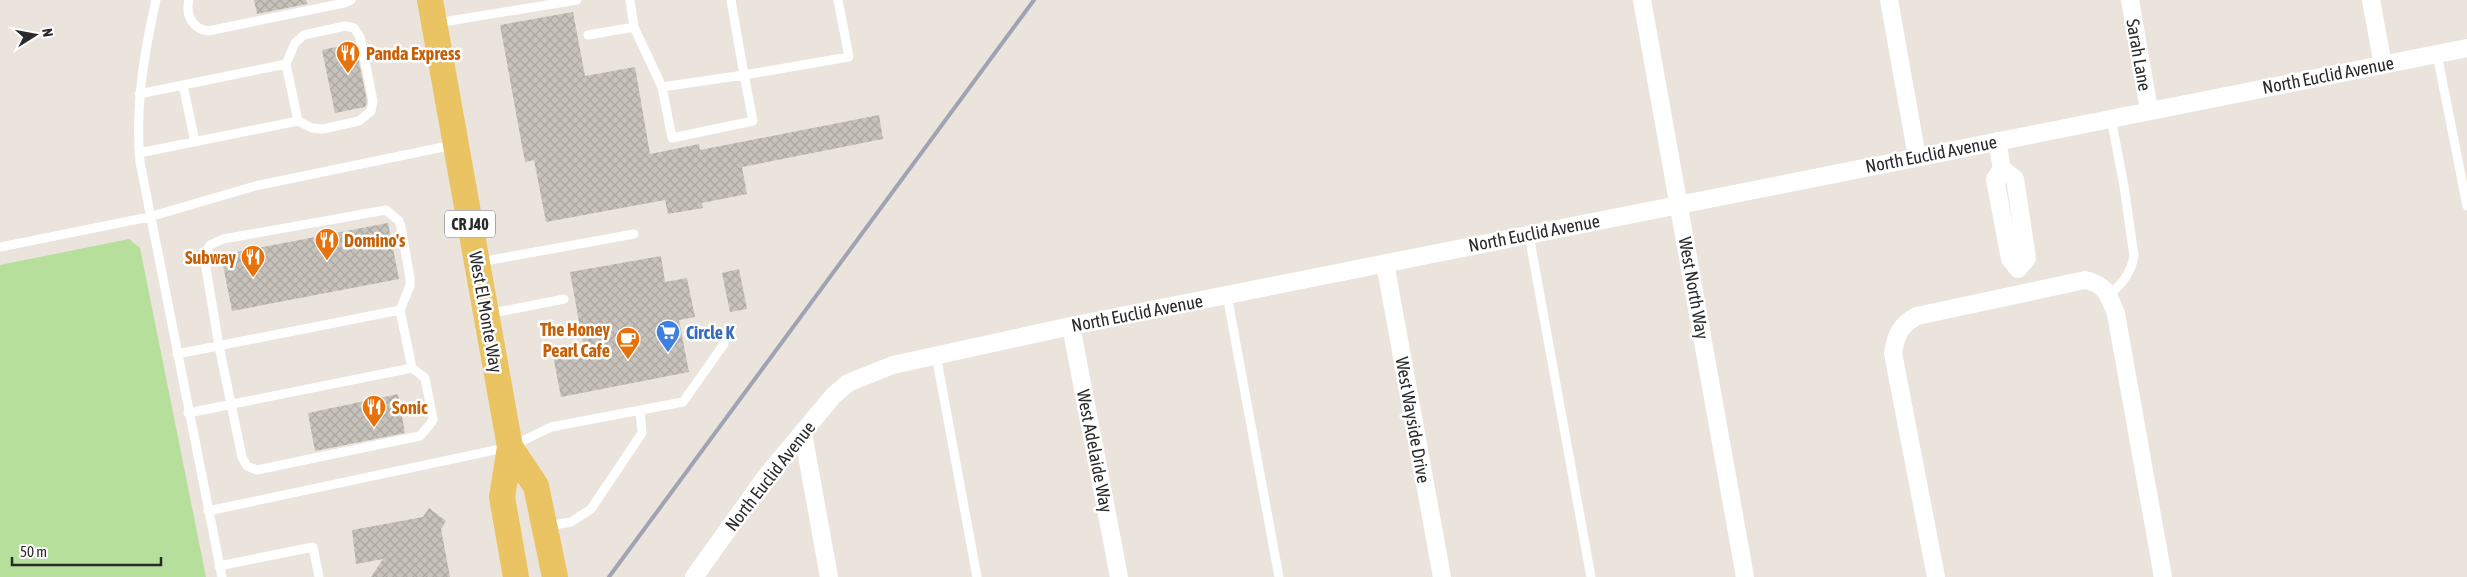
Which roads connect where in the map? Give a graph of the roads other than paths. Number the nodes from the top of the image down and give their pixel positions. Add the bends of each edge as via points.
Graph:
1 (156, 0) edge
2 (189, 0) edge
3 (351, 0) edge
4 (578, 0) edge
5 (630, 0) edge
6 (731, 0) edge
7 (838, 0) edge
8 (1642, 0) edge
9 (1889, 0) edge
10 (2130, 0) edge
11 (2371, 0) edge
12 (432, 12) edge
13 (634, 27) junction
14 (588, 35) dead end
15 (2467, 48) edge
16 (2437, 54) junction
17 (286, 64) junction
18 (2383, 65) junction
19 (744, 75) junction
20 (183, 85) junction
21 (662, 87) junction
22 (139, 94) junction
23 (2149, 110) junction
24 (2111, 118) junction
25 (298, 121) junction
26 (1997, 141) junction
27 (195, 142) junction
28 (456, 145) junction
29 (139, 153) junction
30 (1917, 157) junction
31 (1679, 204) junction
32 (2467, 206) edge
33 (149, 217) junction
34 (634, 234) dead end
35 (1529, 234) junction
36 (0, 247) edge
37 (477, 262) junction
38 (1385, 264) junction
39 (2024, 293) junction
40 (1227, 295) junction
41 (2109, 295) junction
42 (564, 299) dead end
43 (400, 310) junction
44 (486, 314) junction
45 (1071, 326) junction
46 (724, 344) dead end
47 (219, 346) junction
48 (177, 354) junction
49 (936, 355) junction
50 (412, 368) junction
51 (230, 404) junction
52 (640, 410) junction
53 (188, 413) junction
54 (803, 433) junction
55 (510, 447) junction
56 (208, 510) junction
57 (545, 527) junction
58 (220, 566) junction
59 (222, 577) edge
60 (320, 577) edge
61 (516, 577) edge
62 (555, 577) edge
63 (694, 577) edge
64 (829, 577) edge
65 (977, 577) edge
66 (1119, 577) edge
67 (1279, 577) edge
68 (1442, 577) edge
69 (1591, 577) edge
70 (1745, 577) edge
71 (1936, 577) edge
72 (2163, 577) edge

1 - 22 lane
2 - 3 lane via 191,20 201,30 208,31
4 - 12 lane
5 - 13 lane
6 - 19 lane
7 - 19 lane via 849,57
8 - 31 street, West North Way
9 - 30 street
10 - 23 street, Sarah Lane
11 - 18 street
12 - 28 main road, West El Monte Way / CR J40
13 - 14 lane
13 - 21 lane
15 - 16 street, North Euclid Avenue
16 - 18 street, North Euclid Avenue
16 - 32 lane
17 - 20 lane
17 - 25 lane
17 - 25 lane via 295,43 304,35 345,26 354,28 360,37 371,111 359,121 323,129
18 - 23 street, North Euclid Avenue
19 - 21 lane
19 - 21 lane via 753,121 672,138
20 - 22 lane
20 - 27 lane
22 - 29 lane
23 - 24 street, North Euclid Avenue
24 - 26 street, North Euclid Avenue
24 - 41 lane via 2134,256 2121,285
25 - 27 lane
26 - 30 street, North Euclid Avenue
26 - 39 street via 2002,168 1995,179 2010,259 2018,269
27 - 29 lane
28 - 33 lane via 255,186
28 - 37 main road, West El Monte Way / CR J40
29 - 33 lane
30 - 31 street, North Euclid Avenue
31 - 35 street, North Euclid Avenue
31 - 70 street, West North Way
33 - 36 lane
33 - 48 lane
34 - 37 lane
35 - 38 street, North Euclid Avenue
35 - 69 lane
37 - 44 main road, West El Monte Way / CR J40
38 - 40 street, North Euclid Avenue
38 - 68 street, West Wayside Drive
39 - 41 street via 2085,280 2097,282
39 - 71 street via 1917,316 1906,322 1896,336 1893,353
40 - 45 street, North Euclid Avenue
40 - 67 lane
41 - 72 street via 2116,314
42 - 44 lane
43 - 47 lane
43 - 47 lane via 410,278 399,221 386,210 223,239 210,245 203,261
43 - 50 lane
44 - 55 main road, West El Monte Way / CR J40
45 - 49 street, North Euclid Avenue
45 - 66 street, West Adelaide Way
46 - 52 lane via 684,402
47 - 48 lane
47 - 51 lane
48 - 53 lane
49 - 54 street, North Euclid Avenue via 893,365 848,383 832,396
49 - 65 lane
50 - 51 lane
50 - 51 lane via 425,378 428,386 433,419 424,434 257,470 244,462
51 - 53 lane
52 - 55 lane via 551,427
52 - 57 lane via 643,427 639,440 591,509 571,522
53 - 56 lane
54 - 63 street, North Euclid Avenue via 767,475
54 - 64 street
55 - 56 lane
55 - 57 main road, West El Monte Way / CR J40 via 536,486
55 - 61 main road, West El Monte Way / CR J40 via 502,497
56 - 58 lane
57 - 62 main road, West El Monte Way / CR J40
58 - 59 lane
58 - 60 lane via 313,547

